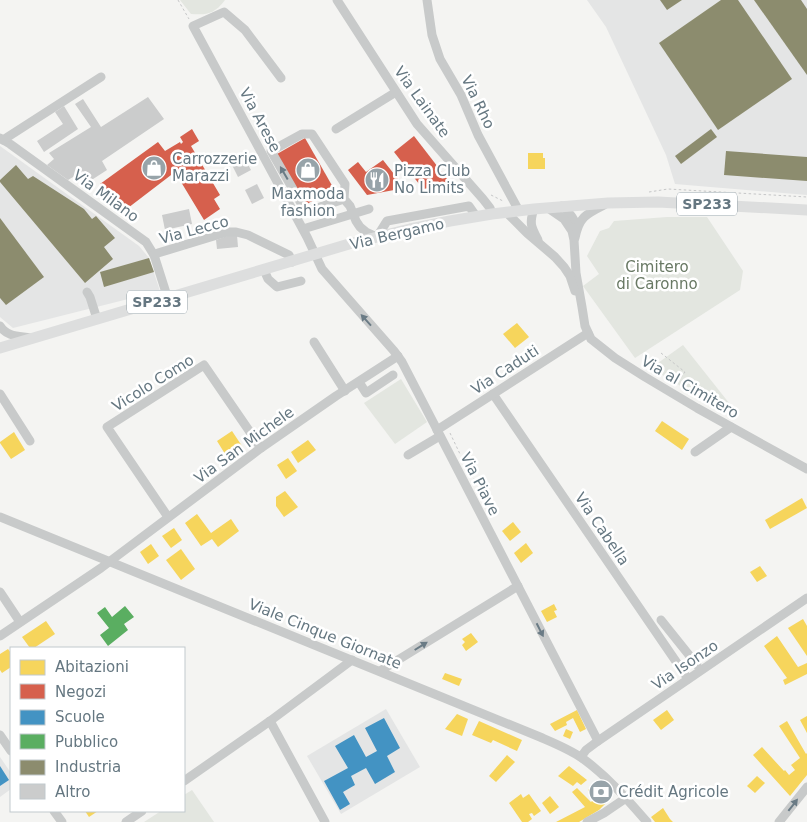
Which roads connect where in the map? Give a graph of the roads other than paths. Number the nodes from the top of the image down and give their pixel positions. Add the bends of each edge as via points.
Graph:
1 (336, 0) edge
2 (427, 0) edge
3 (101, 77) dead end
4 (281, 78) dead end
5 (396, 92) junction
6 (336, 129) dead end
7 (1, 139) edge
8 (344, 199) junction
9 (608, 203) junction
10 (562, 206) junction
11 (517, 207) junction
12 (546, 208) junction
13 (370, 209) dead end
14 (534, 209) junction
15 (807, 210) edge
16 (506, 212) junction
17 (353, 214) junction
18 (492, 214) junction
19 (303, 229) junction
20 (576, 229) junction
21 (377, 237) junction
22 (539, 242) junction
23 (574, 245) junction
24 (314, 255) junction
25 (154, 256) junction
26 (555, 257) junction
27 (292, 262) junction
28 (264, 270) junction
29 (301, 281) dead end
30 (87, 292) dead end
31 (168, 299) junction
32 (582, 307) junction
33 (97, 320) junction
34 (0, 326) edge
35 (588, 333) junction
36 (33, 338) junction
37 (314, 342) dead end
38 (0, 348) edge
39 (398, 356) junction
40 (393, 375) dead end
41 (359, 382) junction
42 (345, 390) junction
43 (0, 394) edge
44 (493, 394) junction
45 (731, 427) junction
46 (439, 433) junction
47 (30, 441) dead end
48 (262, 448) junction
49 (696, 452) dead end
50 (408, 455) dead end
51 (807, 469) edge
52 (168, 516) junction
53 (0, 517) edge
54 (109, 561) junction
55 (518, 586) junction
56 (0, 592) edge
57 (807, 598) edge
58 (661, 620) dead end
59 (20, 622) junction
60 (0, 636) edge
61 (676, 639) junction
62 (666, 646) junction
63 (352, 660) junction
64 (697, 665) dead end
65 (380, 671) junction
66 (688, 679) junction
67 (270, 721) junction
68 (0, 735) edge
69 (598, 741) junction
70 (10, 750) edge
71 (581, 757) junction
72 (185, 780) edge
73 (807, 787) edge
74 (626, 798) junction
75 (141, 812) edge
76 (781, 821) edge
77 (126, 822) edge
78 (325, 822) edge
79 (587, 822) edge
80 (647, 822) edge

1 - 5 street, Via Lainate
2 - 11 street, Via Rho via 432,35 440,59
3 - 7 street
4 - 19 street, Via Arese via 245,30 224,12 193,26
5 - 6 street
5 - 18 street, Via Lainate via 417,124 483,199
7 - 25 street, Via Milano via 146,242
8 -> 8 street via 305,210 271,150 302,134 312,134 345,184
8 - 17 street
9 - 10 main road, Via Bergamo / SP233
9 - 15 main road, Via Bergamo / SP233 via 658,202
9 - 20 street via 580,219
10 - 12 main road, Via Bergamo / SP233
10 - 20 street via 576,224
11 - 14 main road, Via Bergamo / SP233
11 - 16 main road, Via Bergamo / SP233
12 - 14 main road, Via Bergamo / SP233
12 - 23 street via 564,219 572,231
13 - 17 street
14 - 22 street via 530,220
16 - 18 main road, Via Bergamo / SP233
16 - 22 street
17 - 19 street
17 - 21 street via 360,227
18 - 21 main road, Via Bergamo / SP233
19 - 24 street, Via Arese
20 - 23 street
21 - 24 main road, Via Bergamo / SP233
22 - 26 street
23 - 26 street via 570,255
23 - 32 street
24 - 27 main road, Via Bergamo / SP233
39 -> 24 street, Via Piave via 322,269
25 - 27 street, Via Lecco via 158,252 236,232 289,255
25 - 31 street, Via Milano
26 - 32 street via 570,276
27 - 28 main road, Via Bergamo / SP233
28 - 29 street via 277,287
28 - 31 main road, Via Bergamo / SP233
30 - 33 street
31 - 33 main road, Via Bergamo / SP233
32 - 35 street
33 - 36 main road, Via Bergamo / SP233
34 - 36 street via 10,335
35 - 44 street, Via Caduti
35 - 45 street, Via al Cimitero via 596,344 619,360
36 - 38 main road, Via Bergamo / SP233
37 - 42 street
39 - 41 street, Via San Michele
39 - 46 street, Via Piave
40 - 41 street via 366,393
41 - 42 street, Via San Michele
42 - 48 street, Via San Michele
43 - 47 street
44 - 46 street, Via Caduti
44 - 62 street, Via Cabella
45 - 49 street
45 - 51 street, Via al Cimitero
46 - 50 street, Via Caduti
46 - 55 street, Via Piave
48 - 52 street, Via San Michele
48 - 52 street, Vicolo Como via 204,364 108,427
52 - 54 street, Via San Michele
53 - 54 street, Viale Cinque Giornate
54 - 59 street, Via San Michele
54 - 63 street, Viale Cinque Giornate
65 -> 55 street
55 -> 69 street, Via Piave
56 - 59 street
57 - 66 street, Via Isonzo
58 - 61 street
59 - 60 street, Via San Michele
61 - 62 street
61 - 64 street
62 - 66 street, Via Cabella
63 - 65 street, Viale Cinque Giornate
63 - 67 street
65 - 71 street, Viale Cinque Giornate via 540,736
66 - 69 street, Via Isonzo
67 - 72 street
67 - 78 street
68 - 70 street
69 - 71 street, Via Isonzo
71 - 74 street, Viale Cinque Giornate
76 -> 73 street
74 - 79 street
74 - 80 street, Viale Cinque Giornate
75 - 77 street

